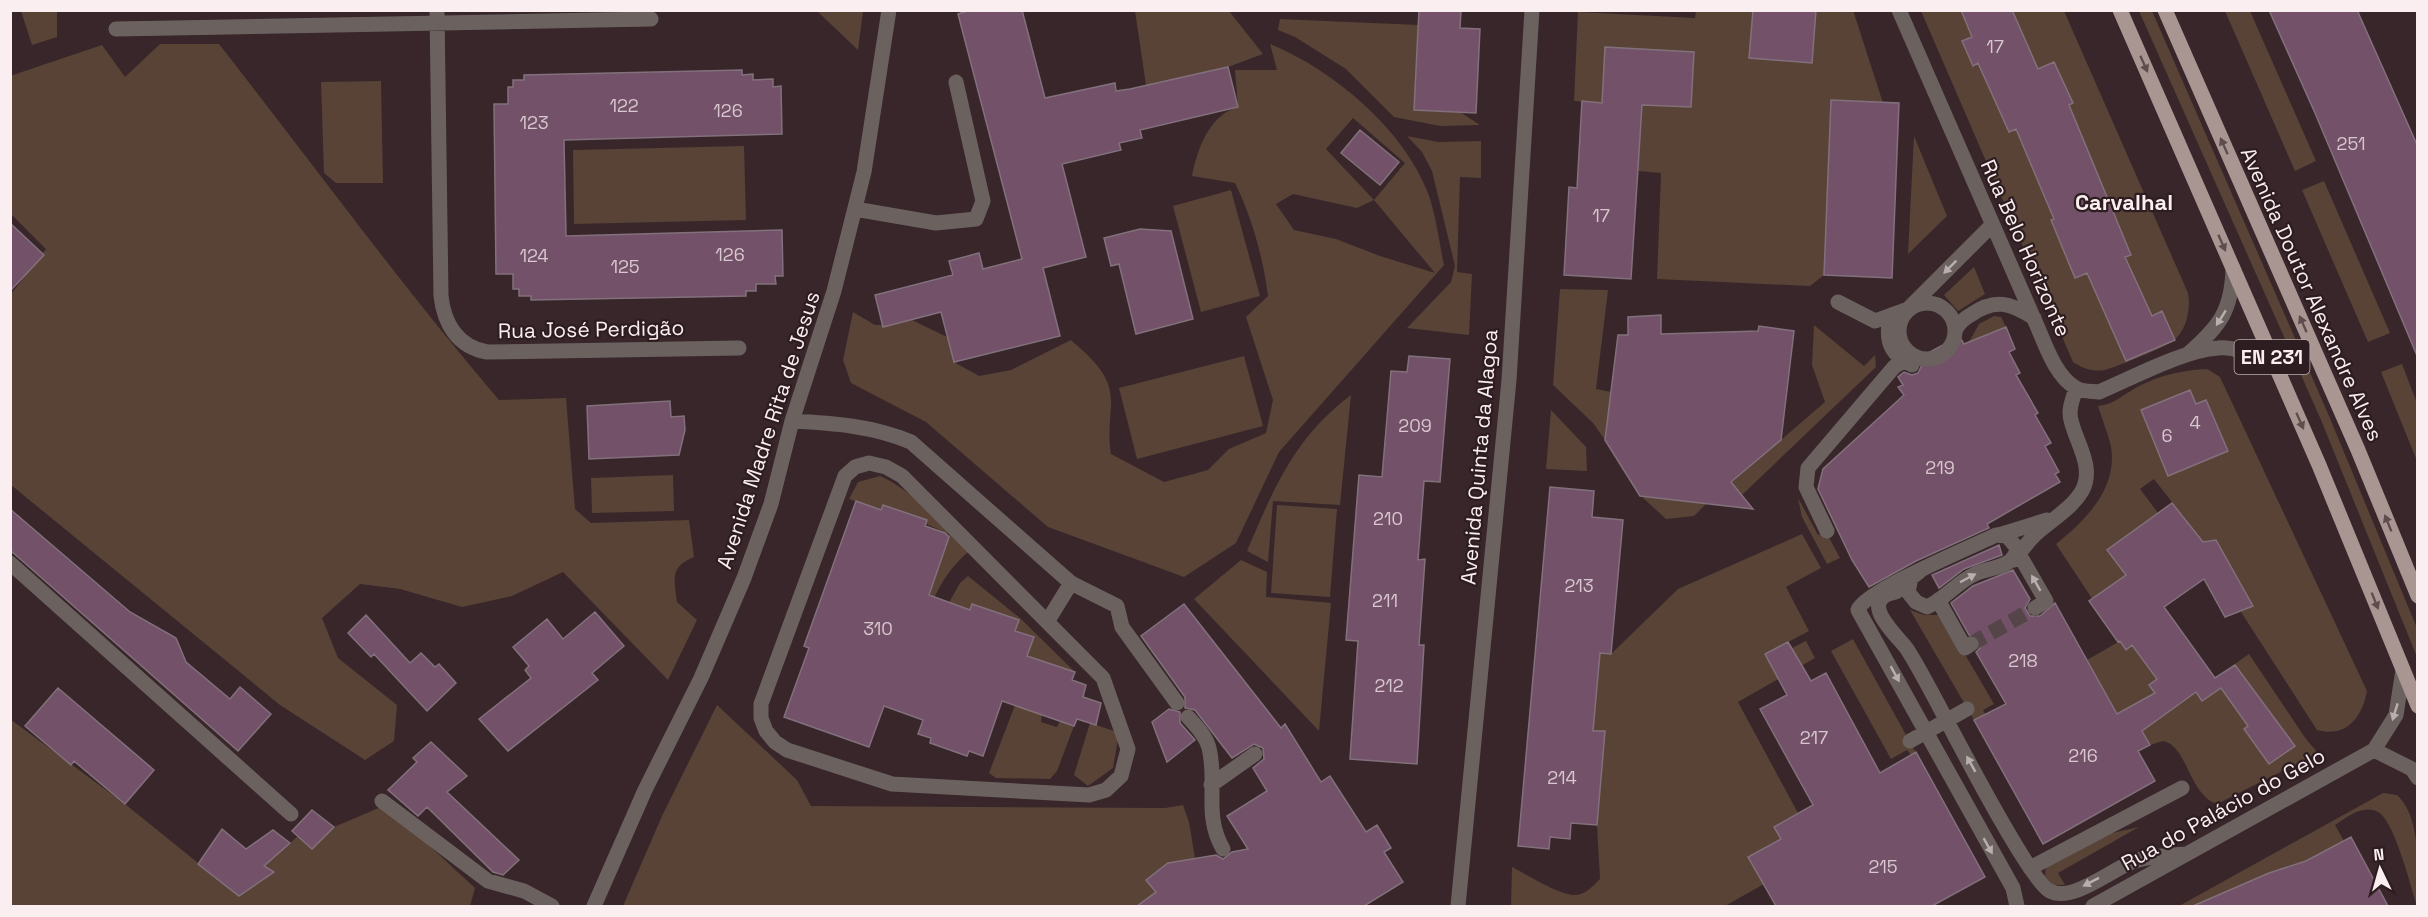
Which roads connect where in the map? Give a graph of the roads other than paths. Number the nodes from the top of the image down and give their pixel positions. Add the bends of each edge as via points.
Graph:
1 (889, 10) edge
2 (1532, 10) edge
3 (1899, 10) edge
4 (2120, 10) edge
5 (2164, 10) edge
6 (437, 17) edge
7 (651, 19) dead end
8 (116, 29) dead end
9 (956, 82) dead end
10 (855, 209) junction
11 (1992, 225) junction
12 (2233, 268) junction
13 (1838, 302) dead end
14 (1906, 310) junction
15 (2034, 319) junction
16 (1955, 331) junction
17 (739, 348) dead end
18 (2186, 356) junction
19 (1907, 358) junction
20 (2276, 365) junction
21 (2076, 388) junction
22 (792, 421) junction
23 (2058, 516) junction
24 (1827, 531) dead end
25 (1996, 535) junction
26 (2016, 557) junction
27 (10, 563) edge
28 (1919, 572) junction
29 (1071, 583) junction
30 (1908, 592) junction
31 (2418, 596) edge
32 (1938, 600) junction
33 (2035, 608) dead end
34 (1047, 622) junction
35 (1971, 644) dead end
36 (2403, 670) junction
37 (1177, 703) dead end
38 (2418, 706) edge
39 (1967, 709) dead end
40 (1188, 717) dead end
41 (1948, 721) junction
42 (1926, 733) junction
43 (1910, 741) dead end
44 (2374, 750) junction
45 (1255, 754) dead end
46 (2418, 778) edge
47 (1210, 785) junction
48 (2182, 788) dead end
49 (382, 801) dead end
50 (291, 814) dead end
51 (1223, 849) dead end
52 (2186, 854) junction
53 (2030, 868) junction
54 (552, 906) edge
55 (594, 906) edge
56 (1458, 906) edge
57 (2017, 906) edge
58 (2093, 906) edge

1 - 10 street, Avenida Madre Rita de Jesus
2 - 56 street, Avenida Quinta da Alagoa via 1509,380
3 - 11 street, Rua Belo Horizonte
4 -> 12 main road, EN 231
31 -> 5 main road, Avenida Doutor Alexandre Alves / EN 231
6 - 7 street
6 - 8 street
6 - 17 street, Rua José Perdigão via 441,296 449,326 461,341 478,351
9 - 10 street via 983,201 976,219 936,224
10 - 22 street, Avenida Madre Rita de Jesus via 834,291
11 -> 14 street
11 - 15 street, Rua Belo Horizonte
12 -> 18 street via 2232,295 2223,318
12 - 20 main road, EN 231
13 - 14 street via 1875,321
14 - 16 street via 1925,303 1942,308 1953,321
14 - 19 street via 1899,336
15 - 16 street via 2009,304 1989,304 1967,316
15 - 21 street, Rua Belo Horizonte via 2058,369
16 - 19 street via 1950,347 1934,358
18 - 20 street via 2218,347
18 - 21 street via 2099,392
19 - 24 street via 1894,367 1808,468 1806,487
20 -> 36 main road, EN 231
21 - 23 street via 2070,419 2085,461 2086,476 2082,490
22 - 29 street via 843,424 889,433 911,442
22 - 55 street, Avenida Madre Rita de Jesus via 771,504 744,578
23 - 25 street
23 - 26 street
25 - 26 street via 2014,541
25 - 28 street
32 -> 26 street via 1974,574
33 -> 26 street via 2046,601
27 - 50 street
28 - 30 street via 1911,578
28 -> 42 street via 1864,600 1858,610
29 - 34 street
29 - 37 street via 1117,606 1122,627
30 - 32 street via 1923,606
30 - 41 street via 1893,592 1884,597 1880,602 1881,616 1905,646
32 - 35 street via 1965,648
34 - 34 street via 902,476 878,464 862,464 845,476 761,704 761,718 770,737 787,750 892,784 1098,793 1121,777 1127,740 1103,678
36 - 38 main road, EN 231
36 -> 44 street via 2396,716
39 - 41 street
40 - 47 street via 1209,747
41 - 42 street
53 -> 41 street
42 - 43 street
42 -> 57 street via 2013,888
44 - 46 street via 2400,761
44 - 52 street, Rua do Palácio do Gelo
45 - 47 street
47 - 51 street via 1211,817
48 - 53 street
49 - 54 street via 489,881 524,891
52 -> 53 street via 2133,861 2070,893 2050,892
52 - 58 street, Rua do Palácio do Gelo

